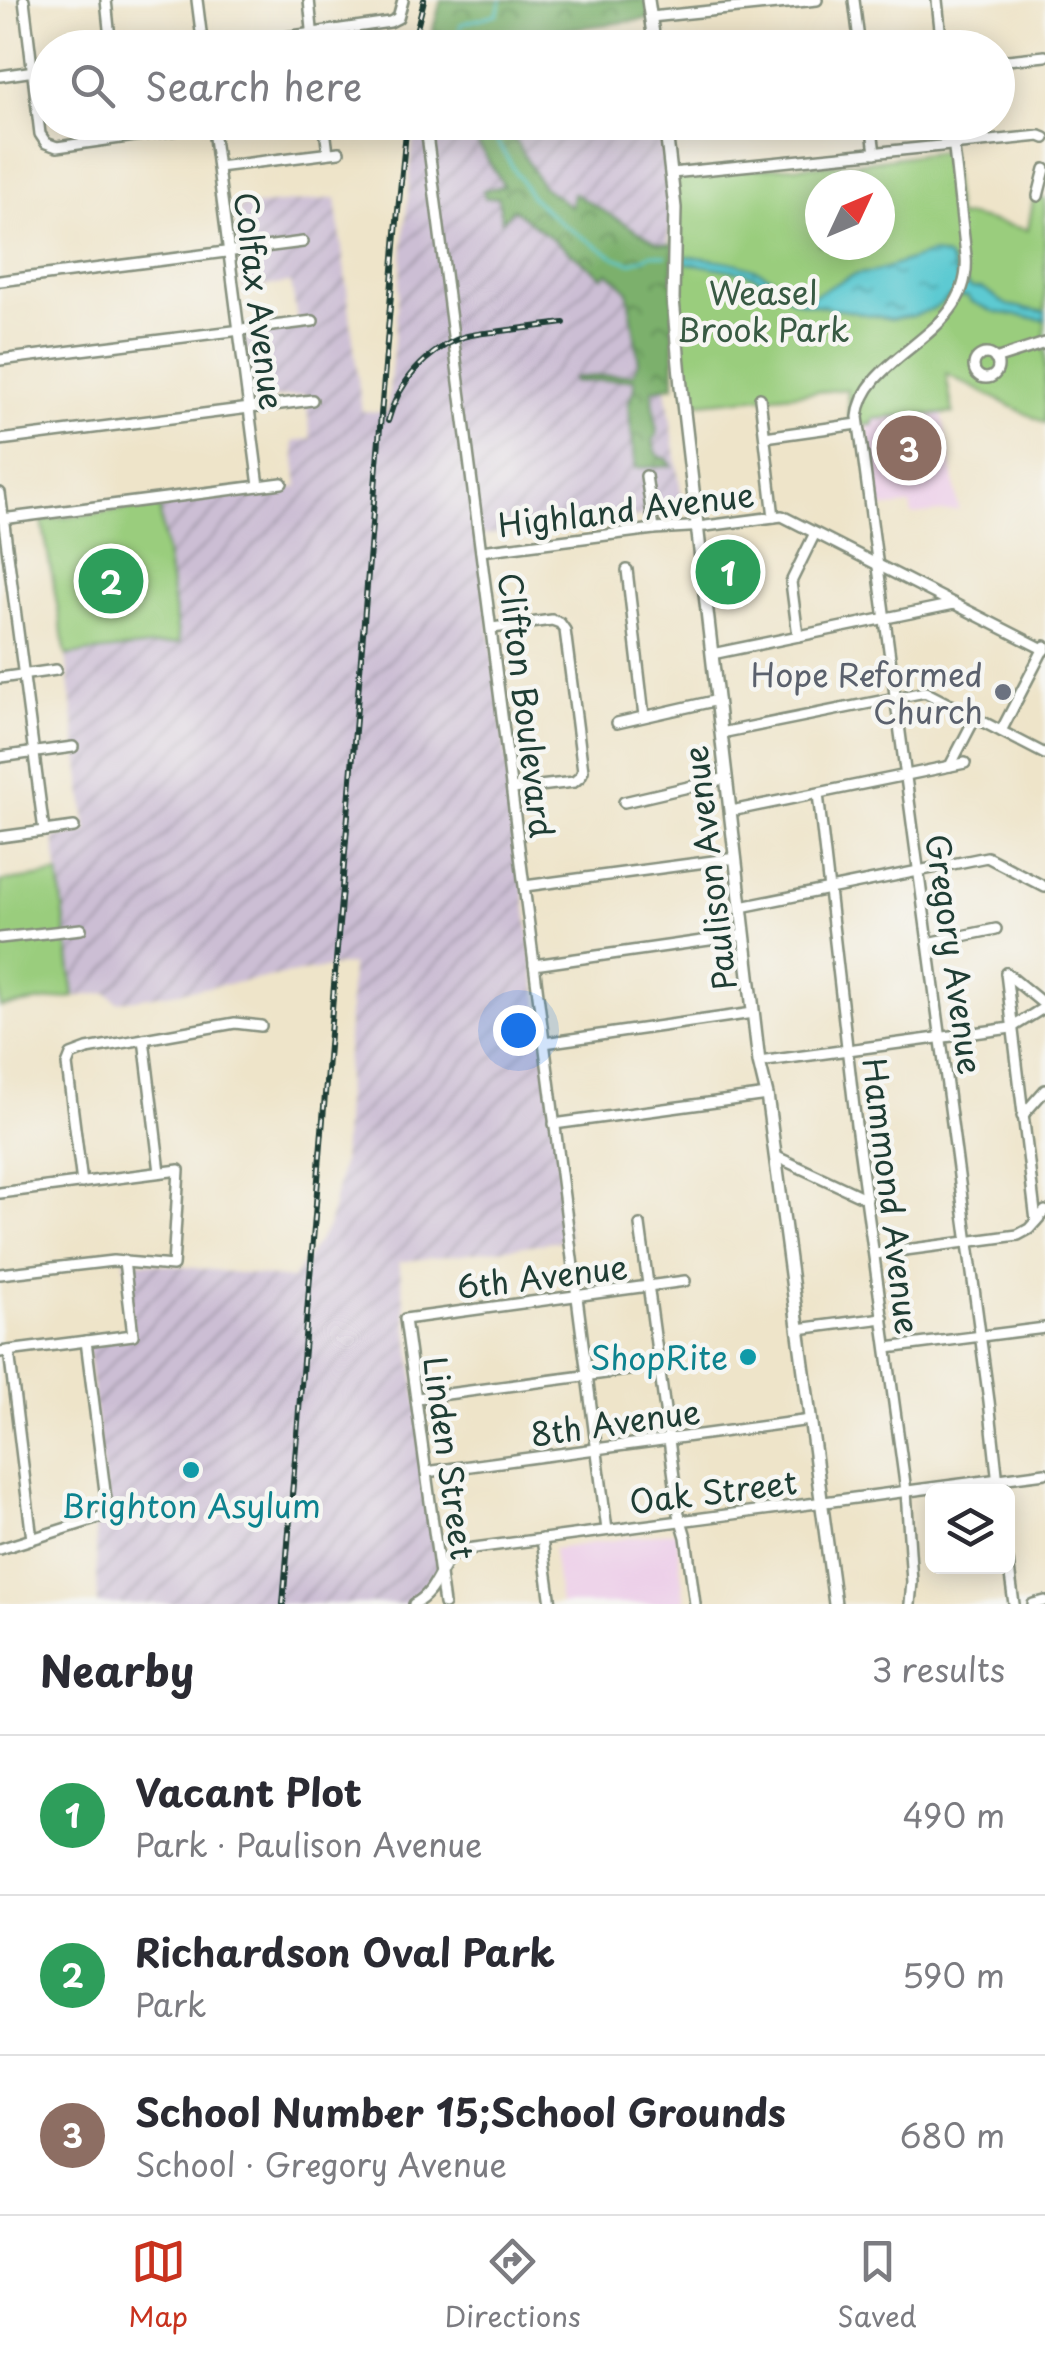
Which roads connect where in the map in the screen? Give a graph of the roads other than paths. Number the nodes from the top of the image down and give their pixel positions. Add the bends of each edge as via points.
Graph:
1 (24, 0) edge
2 (106, 0) edge
3 (197, 0) edge
4 (309, 0) edge
5 (403, 0) edge
6 (648, 0) edge
7 (816, 0) edge
8 (854, 0) edge
9 (937, 0) edge
10 (651, 17) junction
11 (109, 30) edge
12 (203, 30) edge
13 (312, 30) edge
14 (328, 30) edge
15 (653, 30) edge
16 (858, 30) edge
17 (940, 30) edge
18 (30, 54) edge
19 (1045, 56) edge
20 (1015, 59) edge
21 (30, 72) edge
22 (0, 76) edge
23 (1045, 138) edge
24 (1015, 139) edge
25 (42, 140) edge
26 (104, 140) edge
27 (214, 140) edge
28 (330, 140) edge
29 (428, 140) edge
30 (667, 140) edge
31 (873, 140) edge
32 (952, 140) edge
33 (1005, 140) edge
34 (953, 146) junction
35 (875, 152) junction
36 (218, 167) junction
37 (1045, 169) edge
38 (672, 174) junction
39 (1038, 196) dead end
40 (304, 242) dead end
41 (229, 251) junction
42 (0, 281) edge
43 (313, 321) dead end
44 (239, 330) junction
45 (1045, 343) edge
46 (0, 360) edge
47 (996, 360) dead end
48 (760, 398) dead end
49 (312, 400) dead end
50 (249, 408) junction
51 (858, 424) junction
52 (765, 437) junction
53 (0, 440) edge
54 (646, 476) dead end
55 (282, 483) dead end
56 (259, 486) junction
57 (0, 493) edge
58 (774, 517) junction
59 (2, 519) edge
60 (696, 527) junction
61 (654, 529) junction
62 (814, 533) junction
63 (481, 551) junction
64 (877, 564) junction
65 (626, 570) dead end
66 (14, 597) junction
67 (0, 598) edge
68 (954, 604) junction
69 (885, 618) junction
70 (492, 628) junction
71 (798, 636) junction
72 (1044, 649) edge
73 (712, 654) junction
74 (56, 670) dead end
75 (24, 675) junction
76 (0, 678) edge
77 (895, 697) junction
78 (718, 700) junction
79 (644, 716) junction
80 (975, 718) junction
81 (616, 722) dead end
82 (1001, 731) junction
83 (721, 733) junction
84 (73, 746) dead end
85 (34, 752) junction
86 (1045, 754) edge
87 (0, 758) edge
88 (965, 763) dead end
89 (950, 766) junction
90 (906, 775) junction
91 (726, 778) junction
92 (513, 789) junction
93 (818, 794) junction
94 (624, 802) dead end
95 (730, 811) junction
96 (74, 827) dead end
97 (44, 831) junction
98 (0, 837) edge
99 (736, 858) junction
100 (917, 870) junction
101 (525, 886) junction
102 (1045, 887) edge
103 (829, 889) junction
104 (741, 906) junction
105 (81, 928) dead end
106 (996, 928) dead end
107 (744, 936) junction
108 (0, 938) edge
109 (928, 943) junction
110 (534, 965) junction
111 (1045, 1006) edge
112 (753, 1013) junction
113 (261, 1026) dead end
114 (1011, 1028) junction
115 (940, 1038) junction
116 (144, 1039) junction
117 (544, 1043) junction
118 (848, 1051) junction
119 (759, 1062) junction
120 (1045, 1090) edge
121 (767, 1096) junction
122 (1022, 1116) junction
123 (554, 1124) junction
124 (775, 1156) junction
125 (160, 1172) junction
126 (82, 1183) junction
127 (0, 1193) edge
128 (867, 1199) junction
129 (1045, 1210) edge
130 (1036, 1220) junction
131 (640, 1226) dead end
132 (968, 1242) junction
133 (875, 1254) junction
134 (124, 1261) junction
135 (0, 1274) edge
136 (685, 1281) dead end
137 (648, 1287) junction
138 (576, 1296) junction
139 (883, 1318) junction
140 (405, 1319) joint
141 (1045, 1328) edge
142 (798, 1329) junction
143 (980, 1336) junction
144 (86, 1342) junction
145 (886, 1348) junction
146 (4, 1351) edge
147 (659, 1366) junction
148 (587, 1376) junction
149 (417, 1398) junction
150 (810, 1420) junction
151 (669, 1440) junction
152 (596, 1450) junction
153 (426, 1472) junction
154 (1045, 1474) edge
155 (998, 1484) edge
156 (1006, 1484) edge
157 (925, 1490) edge
158 (906, 1491) junction
159 (821, 1502) junction
160 (681, 1521) junction
161 (608, 1530) junction
162 (542, 1539) junction
163 (32, 1540) junction
164 (0, 1549) edge
165 (1010, 1574) edge
166 (440, 1576) junction
167 (1045, 1602) edge
168 (414, 1604) edge
169 (444, 1604) edge
170 (552, 1604) edge
171 (695, 1604) edge
172 (835, 1604) edge
173 (910, 1604) edge
174 (1014, 1604) edge
175 (1033, 1604) edge

1 - 18 street
2 - 11 street
3 - 12 street
4 - 13 street
5 - 14 street via 390,22
6 - 10 main road
7 - 10 street
8 - 16 street
9 - 17 street
10 - 15 main road
19 - 20 street
21 - 22 street
23 - 24 street
25 - 26 street via 57,147
27 - 36 street, Colfax Avenue
28 - 36 street via 334,153
29 - 63 street, Clifton Boulevard
30 - 38 main road, Paulison Avenue
31 - 35 street
32 - 34 street
33 - 34 street
34 - 35 street
34 - 51 street via 966,256 958,300 870,385
35 - 38 street
36 - 41 street, Colfax Avenue
37 - 39 street
38 - 60 main road, Paulison Avenue via 673,299
40 - 41 street
41 - 42 street
41 - 44 street, Colfax Avenue
43 - 44 street
44 - 46 street
44 - 50 street, Colfax Avenue
45 - 47 street
48 - 52 street
49 - 50 street
50 - 53 street
50 - 56 street, Colfax Avenue
51 - 52 street
51 - 64 street, Gregory Avenue
52 - 58 street
54 - 61 street
55 - 56 street
56 - 59 street
57 - 59 street
58 - 60 street, Highland Avenue
58 - 62 street, Highland Avenue
59 - 66 street
60 - 61 street, Highland Avenue
60 - 73 main road, Paulison Avenue
61 - 63 street, Highland Avenue
62 - 64 street, Highland Avenue
62 - 71 street via 790,582
63 - 70 street, Clifton Boulevard
64 - 68 street, Highland Avenue
64 - 69 street, Gregory Avenue
65 - 79 street
66 - 67 street
66 - 75 street
68 - 69 street
68 - 72 street, Highland Avenue
69 - 71 street
69 - 77 street, Gregory Avenue
70 - 92 street, Clifton Boulevard
70 - 92 street via 552,620 565,630 583,771 574,782
71 - 73 street
72 - 82 street
73 - 78 main road, Paulison Avenue
74 - 75 street
75 - 76 street
75 - 85 street
77 - 80 street via 925,692
77 - 83 street
77 - 90 street, Gregory Avenue
78 - 79 street
78 - 83 main road, Paulison Avenue
79 - 81 street
80 - 82 street
80 - 89 street
82 - 86 street
83 - 91 main road, Paulison Avenue
84 - 85 street
85 - 87 street
85 - 97 street
88 - 89 street
89 - 90 street
90 - 93 street
90 - 100 street, Gregory Avenue
91 - 94 street
91 - 95 main road, Paulison Avenue
92 - 101 street, Clifton Boulevard
93 - 95 street
93 - 103 street, Hammond Avenue
95 - 99 main road, Paulison Avenue
96 - 97 street
97 - 98 street
99 - 101 street
99 - 104 main road, Paulison Avenue
100 - 102 street via 987,857
100 - 103 street
100 - 109 street, Gregory Avenue
101 - 110 street, Clifton Boulevard
103 - 104 street
103 - 118 street, Hammond Avenue
104 - 107 main road, Paulison Avenue
105 - 108 street
106 - 109 street
107 - 110 street
107 - 112 main road, Paulison Avenue
109 - 115 street, Gregory Avenue
110 - 117 street, Clifton Boulevard
111 - 114 street
111 - 114 street via 1006,973
112 - 117 street
112 - 119 main road, Paulison Avenue
113 - 116 street via 235,1022
114 - 115 street
114 - 122 street
115 - 118 street
115 - 132 street, Gregory Avenue
116 - 125 street
116 - 126 street via 76,1051 68,1060
117 - 123 street, Clifton Boulevard
118 - 119 street
118 - 128 street, Hammond Avenue
119 - 121 main road, Paulison Avenue
120 - 122 street
121 - 123 street
121 - 124 main road, Paulison Avenue
122 - 130 street
123 - 138 street, Clifton Boulevard
124 - 128 street
124 - 142 main road, Paulison Avenue
125 - 126 street
125 - 134 street via 179,1170 173,1266
126 - 127 street
128 - 133 street, Hammond Avenue
129 - 130 street
130 - 132 street via 1018,1235
131 - 137 street
132 - 133 street
132 - 143 street, Gregory Avenue
133 - 139 street, Hammond Avenue
134 - 135 street
134 - 144 street via 133,1335
136 - 137 street, 6th Avenue
137 - 138 street, 6th Avenue
137 - 147 street
138 - 140 street, 6th Avenue
138 - 148 street, Clifton Boulevard
139 - 142 street
139 - 145 street, Hammond Avenue
140 - 149 street, Linden Street
141 - 143 street
142 - 150 main road, Paulison Avenue
143 - 145 street
143 - 155 street, Gregory Avenue
144 - 146 street
144 - 163 street via 108,1515
145 - 158 street, Hammond Avenue
146 - 163 street
147 - 148 street
147 - 151 street
148 - 149 street
148 - 152 street, Clifton Boulevard
149 - 153 street, Linden Street
150 - 151 street, 8th Avenue
150 - 159 main road, Paulison Avenue
151 - 152 street, 8th Avenue
151 - 160 street
152 - 153 street, 8th Avenue
152 - 161 street, Clifton Boulevard
153 - 166 street, Linden Street
154 - 156 street, Oak Street
157 - 158 street, Oak Street
158 - 159 street, Oak Street
158 - 173 street, Hammond Avenue
159 - 160 street, Oak Street
159 - 172 main road, Paulison Avenue
160 - 161 street, Oak Street
160 - 171 street
161 - 162 street, Oak Street
162 - 166 street, Oak Street via 459,1550
162 - 170 street
163 - 164 street
165 - 174 street
166 - 168 street, Oak Street
166 - 169 street, Linden Street
167 - 175 street

